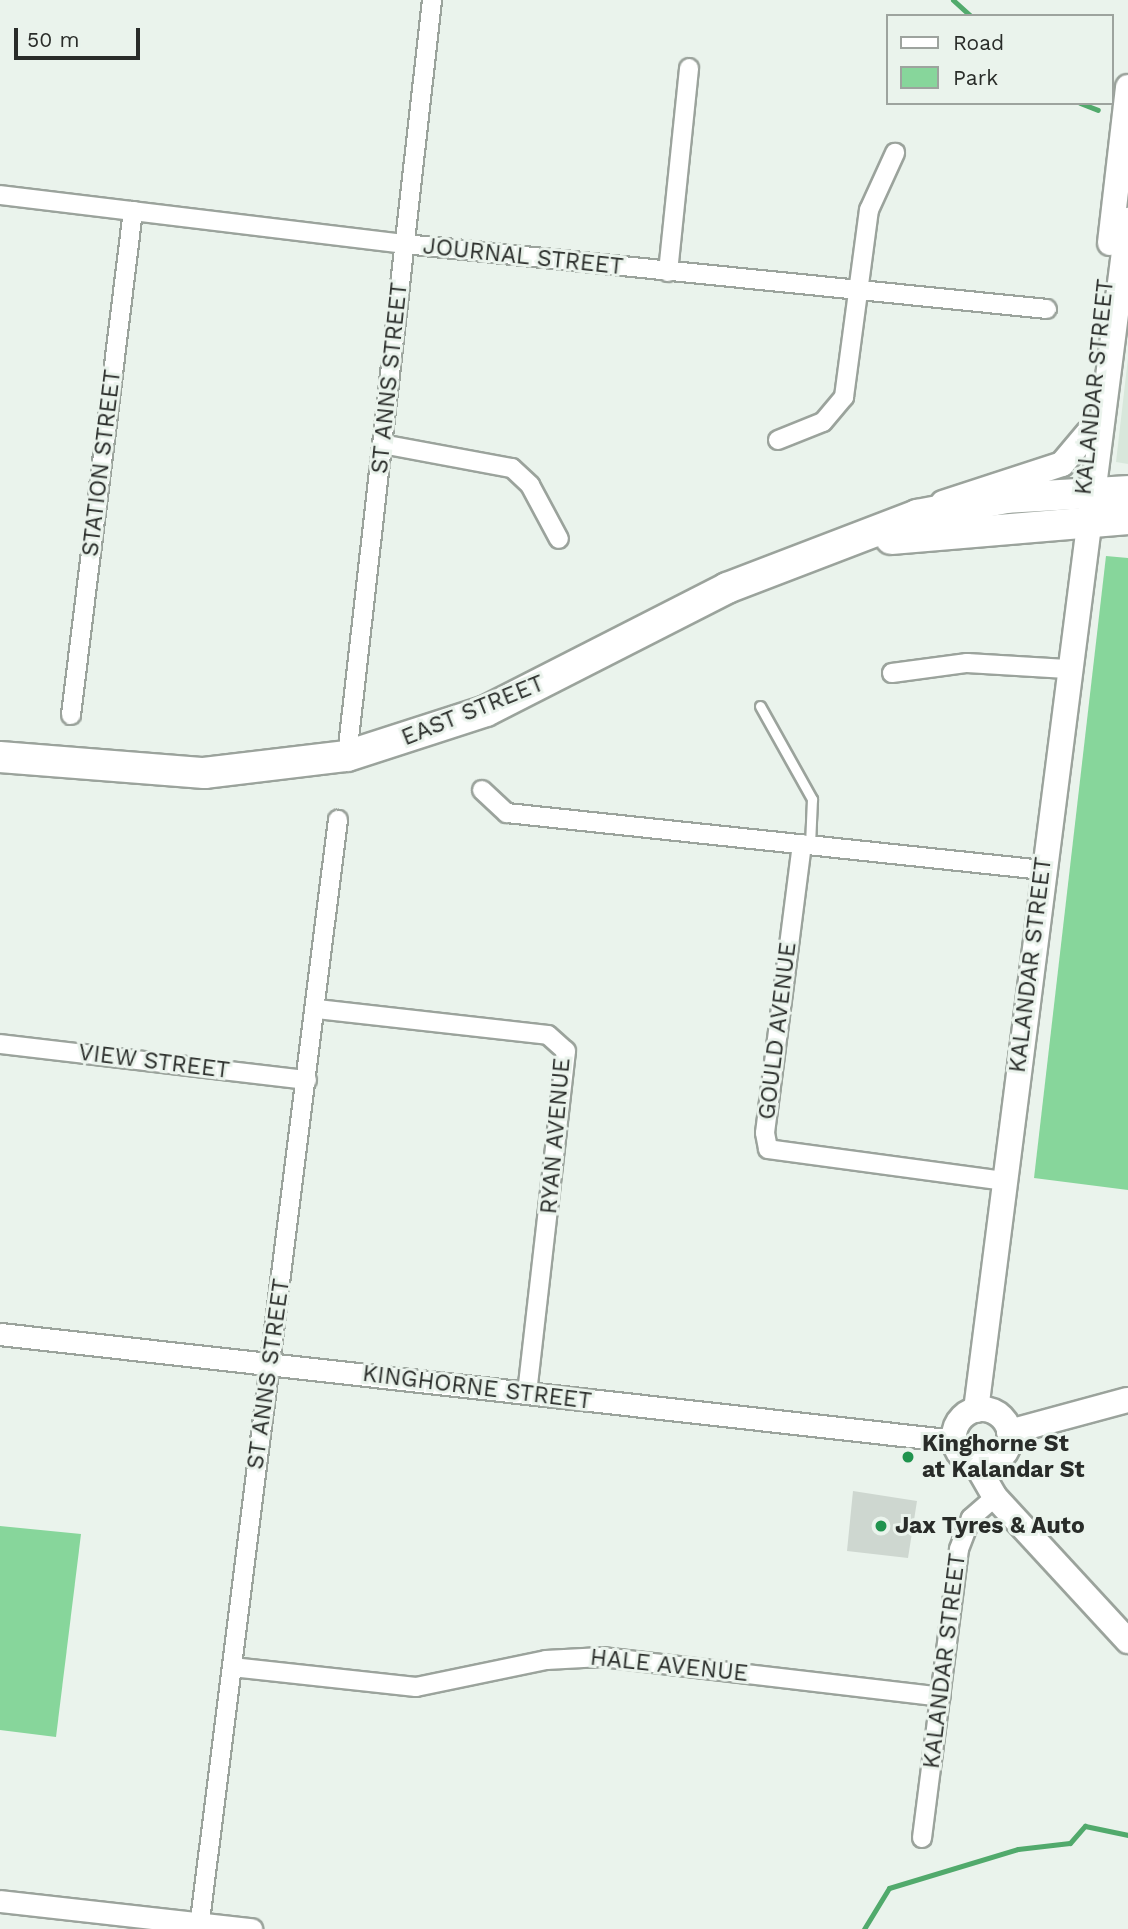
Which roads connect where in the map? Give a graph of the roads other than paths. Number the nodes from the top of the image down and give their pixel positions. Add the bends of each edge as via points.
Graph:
1 (432, 0) edge
2 (689, 68) dead end
3 (1128, 88) edge
4 (895, 153) dead end
5 (0, 195) edge
6 (132, 211) junction
7 (1128, 220) edge
8 (405, 244) junction
9 (668, 272) junction
10 (858, 292) junction
11 (1046, 309) dead end
12 (1088, 433) junction
13 (778, 440) dead end
14 (382, 444) junction
15 (1128, 491) edge
16 (1088, 501) junction
17 (917, 514) junction
18 (1128, 519) edge
19 (559, 539) dead end
20 (835, 548) junction
21 (1066, 669) junction
22 (892, 673) dead end
23 (760, 706) dead end
24 (71, 715) dead end
25 (347, 756) junction
26 (0, 757) edge
27 (482, 790) dead end
28 (338, 820) dead end
29 (806, 844) junction
30 (1043, 870) junction
31 (317, 1009) junction
32 (0, 1044) edge
33 (307, 1080) junction
34 (1004, 1181) junction
35 (0, 1334) edge
36 (270, 1363) junction
37 (527, 1394) junction
38 (1128, 1400) edge
39 (976, 1410) junction
40 (1009, 1432) junction
41 (955, 1441) junction
42 (976, 1464) junction
43 (995, 1497) junction
44 (1128, 1641) edge
45 (232, 1667) junction
46 (941, 1697) junction
47 (922, 1838) dead end
48 (0, 1901) edge
49 (199, 1926) edge
50 (251, 1929) edge

1 - 8 street, ST ANNS STREET
2 - 9 street
3 - 12 main road, KALANDAR STREET
4 - 10 street via 869,210
5 - 6 street, JOURNAL STREET
6 - 8 street, JOURNAL STREET
6 - 24 street, STATION STREET
7 - 16 main road, KALANDAR STREET
8 - 9 street, JOURNAL STREET
8 - 14 street, ST ANNS STREET
9 - 10 street, JOURNAL STREET
10 - 11 street, JOURNAL STREET
10 - 13 street via 844,397 823,422
12 - 16 main road, KALANDAR STREET
12 - 17 main road via 1062,464 981,485
14 - 19 street via 513,468 530,485
14 - 25 street, ST ANNS STREET
15 - 16 highway
16 - 17 highway, EAST STREET
16 - 18 highway
16 - 20 highway, EAST STREET
16 - 21 main road, KALANDAR STREET
17 - 20 highway, EAST STREET
20 - 25 highway, EAST STREET via 726,588 485,711
21 - 22 street via 967,663
21 - 30 main road, KALANDAR STREET
23 - 29 lane via 812,799
25 - 26 highway, EAST STREET via 204,773
27 - 29 street via 507,813
28 - 31 street, ST ANNS STREET
29 - 30 street
29 - 34 street, GOULD AVENUE via 765,1133 768,1149
30 - 34 main road, KALANDAR STREET
31 - 33 street, ST ANNS STREET
31 - 37 street, RYAN AVENUE via 548,1035 566,1051
32 - 33 street, VIEW STREET
33 - 36 street, ST ANNS STREET
34 - 39 main road, KALANDAR STREET
35 - 36 street, KINGHORNE STREET
36 - 37 street, KINGHORNE STREET
36 - 45 street, ST ANNS STREET
37 - 41 street, KINGHORNE STREET
38 - 40 main road
39 - 40 main road via 993,1412
39 - 41 main road via 961,1418
40 - 42 main road via 998,1460
41 - 42 main road via 962,1456
42 - 43 main road
43 - 44 main road
43 - 46 street, KALANDAR STREET via 963,1532
45 - 46 street, HALE AVENUE via 416,1687 547,1660 602,1657
45 - 49 street, ST ANNS STREET
46 - 47 street, KALANDAR STREET
48 - 49 street
49 - 50 street

